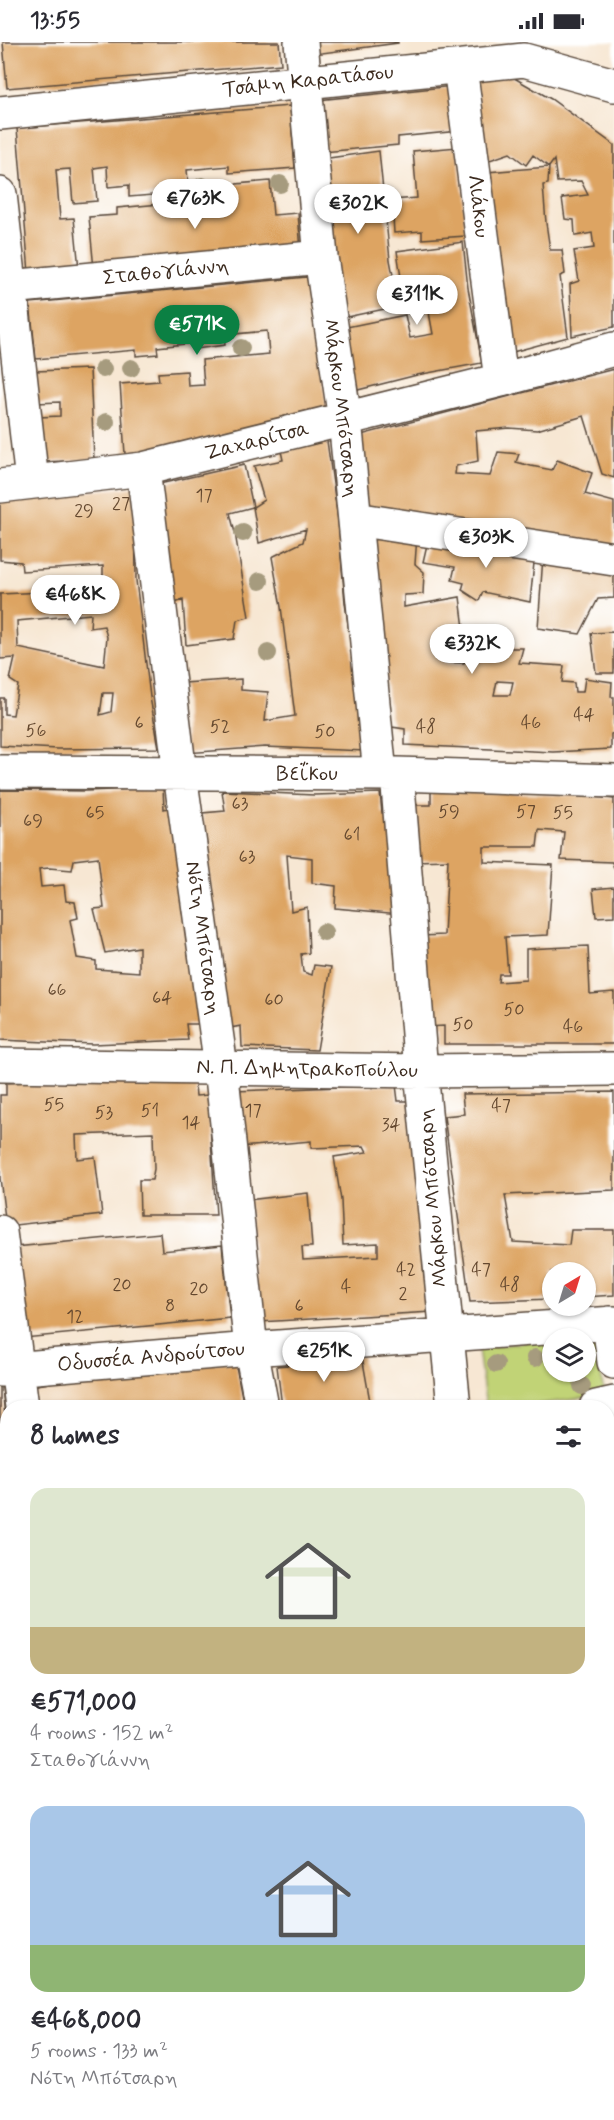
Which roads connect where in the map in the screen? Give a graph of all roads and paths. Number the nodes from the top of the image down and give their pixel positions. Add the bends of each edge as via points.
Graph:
1 (301, 42) edge
2 (460, 67) junction
3 (305, 81) junction
4 (614, 85) edge
5 (0, 113) edge
6 (0, 194) edge
7 (321, 256) junction
8 (10, 287) junction
9 (614, 349) edge
10 (501, 380) junction
11 (345, 420) junction
12 (143, 469) junction
13 (32, 482) junction
14 (0, 486) edge
15 (355, 519) junction
16 (614, 559) edge
17 (0, 772) edge
18 (180, 774) junction
19 (388, 774) junction
20 (614, 781) edge
21 (0, 1065) edge
22 (222, 1067) junction
23 (614, 1069) edge
24 (421, 1071) junction
25 (0, 1232) edge
26 (612, 1323) edge
27 (446, 1336) junction
28 (251, 1349) junction
29 (614, 1362) edge
30 (9, 1369) edge
31 (20, 1400) edge
32 (261, 1400) edge
33 (453, 1400) edge

1 - 3 main road, Μάρκου Μπότσαρη
2 - 3 main road, Τσάμη Καρατάσου
2 - 4 main road, Τσάμη Καρατάσου via 524,60
2 - 10 main road, Λιάκου
3 - 5 main road, Τσάμη Καρατάσου
3 - 7 main road, Μάρκου Μπότσαρη
6 - 8 main road
7 - 8 main road, Σταθογιάννη
7 - 11 main road, Μάρκου Μπότσαρη
8 - 13 main road
9 - 10 main road, Ζαχαρίτσα
10 - 11 main road, Ζαχαρίτσα
11 - 12 main road, Ζαχαρίτσα
11 - 15 main road, Μάρκου Μπότσαρη
12 - 13 main road, Ζαχαρίτσα
12 - 18 main road, Νότη Μπότσαρη
13 - 14 main road, Ζαχαρίτσα
15 - 16 main road
15 - 19 main road, Μάρκου Μπότσαρη
17 - 18 main road, Βεΐκου
18 - 19 main road, Βεΐκου
18 - 22 main road, Νότη Μπότσαρη
19 - 20 main road, Βεΐκου
19 - 24 main road, Μάρκου Μπότσαρη
21 - 22 main road, Ν. Π. Δημητρακοπούλου
22 - 24 main road, Ν. Π. Δημητρακοπούλου
22 - 28 main road, Νότη Μπότσαρη
23 - 24 main road, Ν. Π. Δημητρακοπούλου
24 - 27 main road, Μάρκου Μπότσαρη
25 - 30 main road
26 - 27 main road, Οδυσσέα Ανδρούτσου
26 - 29 main road
27 - 28 main road, Οδυσσέα Ανδρούτσου
27 - 33 main road, Μάρκου Μπότσαρη
28 - 30 main road, Οδυσσέα Ανδρούτσου
28 - 32 main road, Νότη Μπότσαρη
30 - 31 main road

